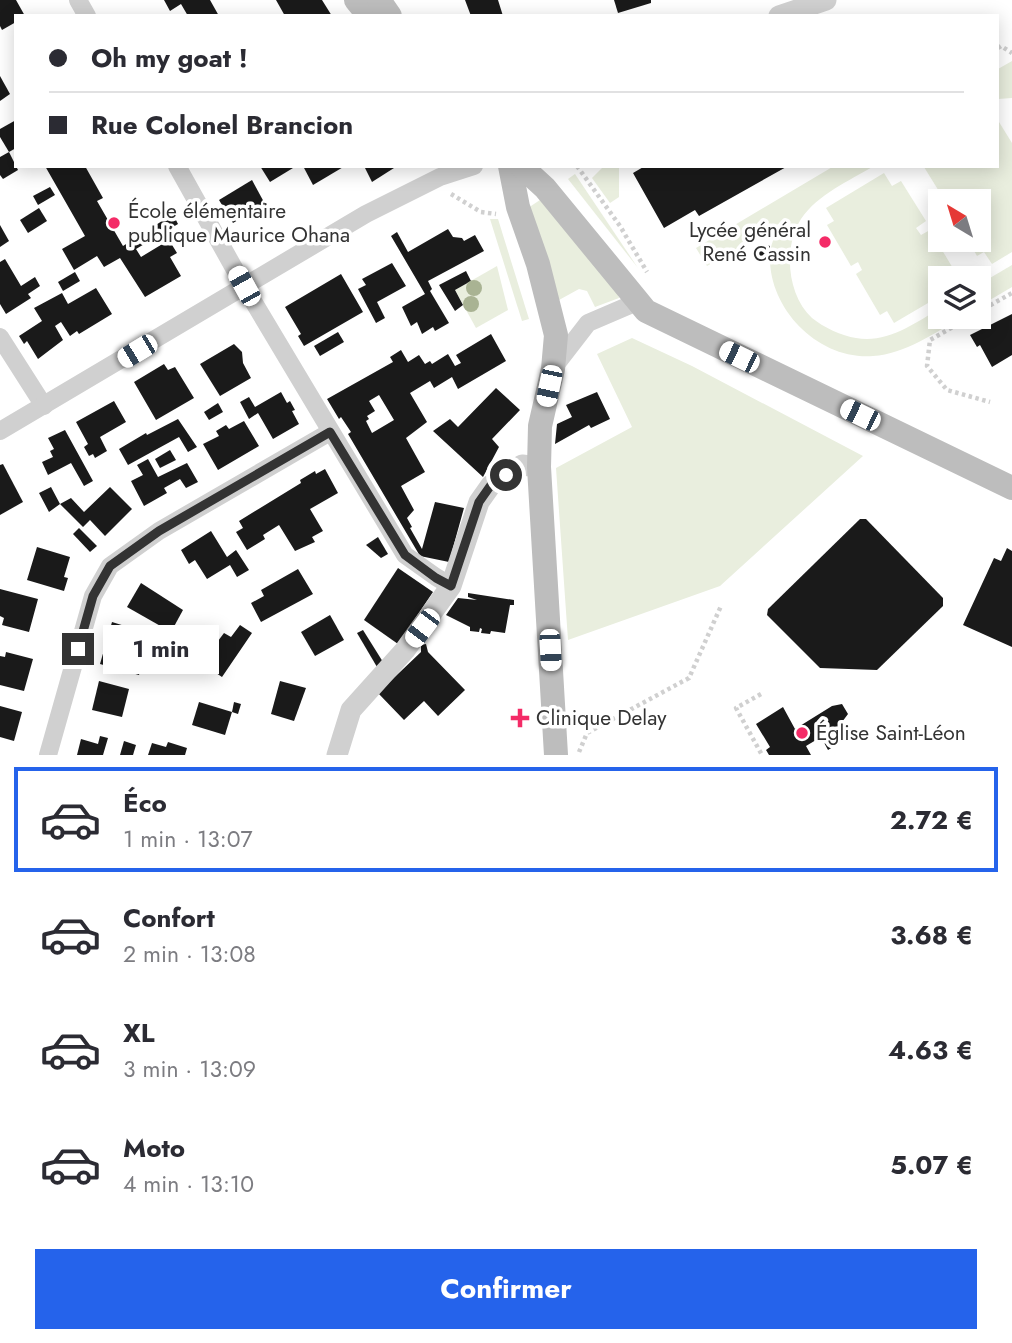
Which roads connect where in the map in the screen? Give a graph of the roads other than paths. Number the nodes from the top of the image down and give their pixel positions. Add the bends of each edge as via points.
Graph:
1 (356, 0) edge
2 (826, 0) edge
3 (367, 14) edge
4 (785, 14) edge
5 (178, 168) edge
6 (468, 168) edge
7 (510, 168) edge
8 (523, 168) edge
9 (244, 286) junction
10 (637, 302) junction
11 (0, 337) edge
12 (553, 369) junction
13 (44, 406) junction
14 (0, 431) edge
15 (330, 432) junction
16 (538, 467) junction
17 (1012, 488) edge
18 (451, 586) junction
19 (48, 755) edge
20 (337, 755) edge
21 (556, 755) edge

1 - 3 main road
2 - 4 street
5 - 9 street
6 - 9 street via 366,214
7 - 12 main road via 556,335
8 - 10 main road via 545,188
9 - 13 street
9 - 15 street
10 - 12 street via 588,323
10 - 17 main road via 646,311
11 - 13 street
12 - 16 main road via 540,426
13 - 14 street
15 - 18 street via 405,555
15 - 19 street via 159,531 110,566 93,596
16 - 18 street via 522,465 491,485 479,502
16 - 21 main road
18 - 20 street via 405,650 351,710

